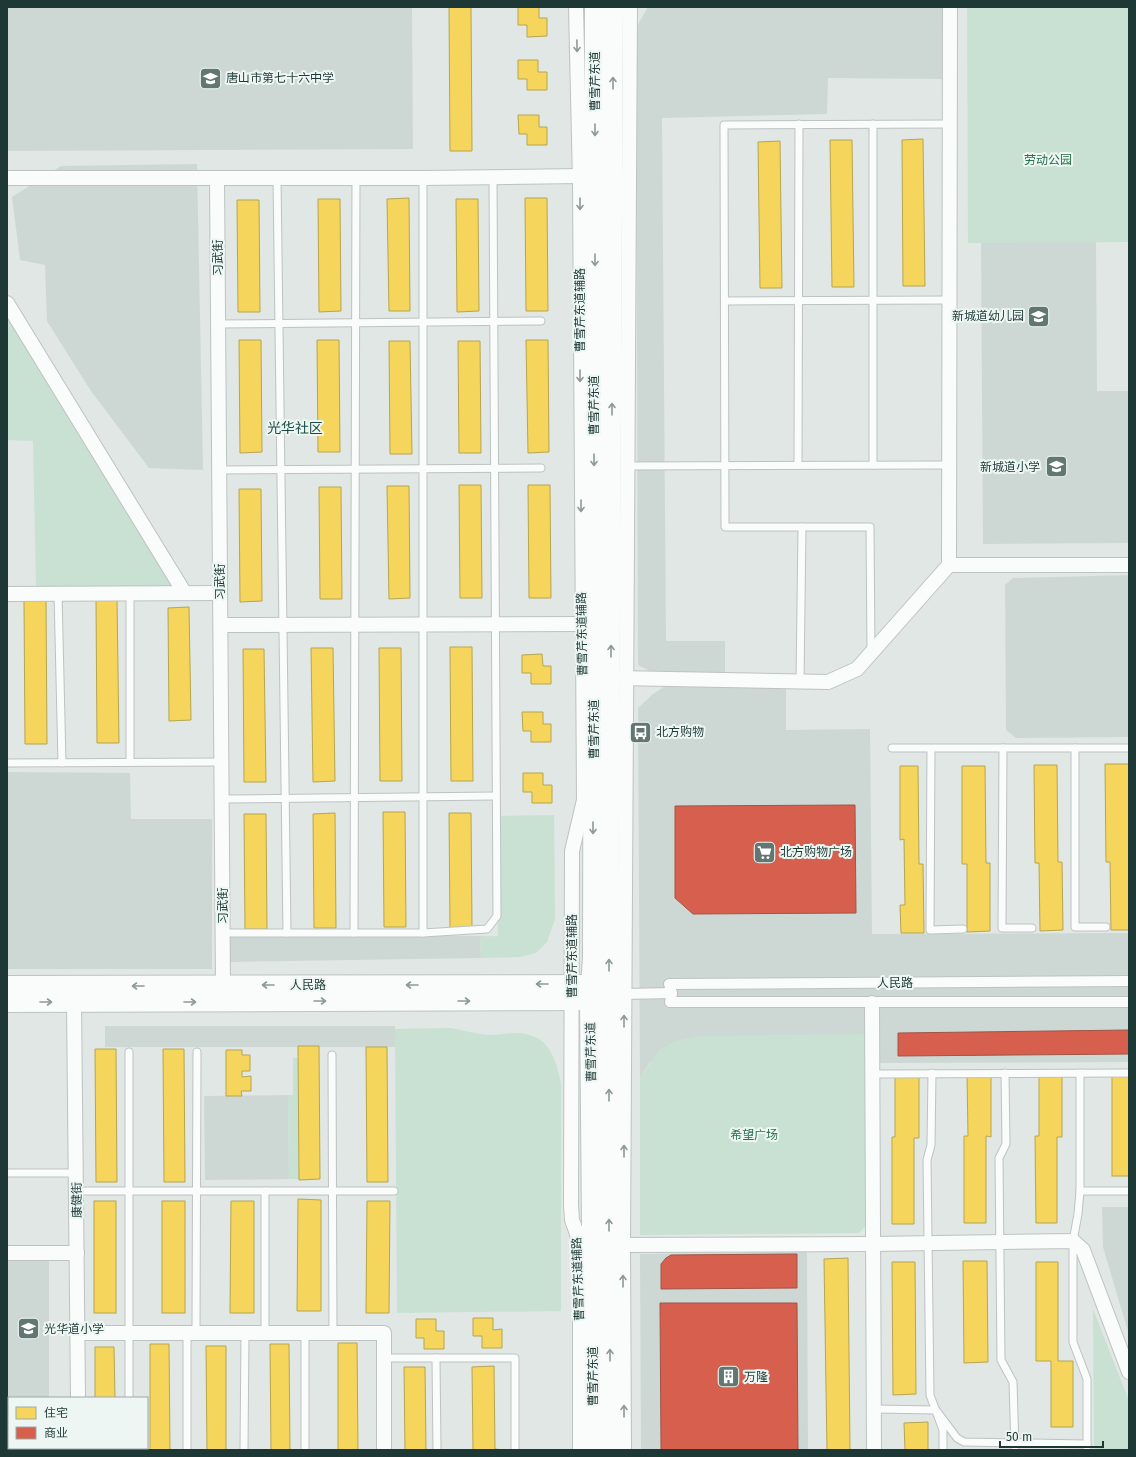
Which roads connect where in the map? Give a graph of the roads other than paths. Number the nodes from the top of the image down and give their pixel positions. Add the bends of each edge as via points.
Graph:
1 (576, 7) edge
2 (595, 7) edge
3 (613, 7) edge
4 (630, 7) edge
5 (950, 7) edge
6 (799, 124) junction
7 (873, 124) junction
8 (949, 124) junction
9 (580, 176) junction
10 (493, 177) junction
11 (7, 178) edge
12 (217, 178) junction
13 (277, 178) junction
14 (356, 178) junction
15 (423, 178) junction
16 (873, 300) junction
17 (949, 300) junction
18 (725, 301) junction
19 (799, 301) junction
20 (7, 303) edge
21 (541, 321) dead end
22 (423, 322) junction
23 (493, 322) junction
24 (279, 323) junction
25 (355, 323) junction
26 (218, 324) junction
27 (798, 465) junction
28 (873, 465) junction
29 (949, 465) junction
30 (627, 466) junction
31 (725, 466) junction
32 (423, 468) junction
33 (494, 468) junction
34 (541, 468) dead end
35 (281, 469) junction
36 (355, 469) junction
37 (219, 470) junction
38 (802, 527) junction
39 (949, 565) junction
40 (1129, 565) edge
41 (130, 592) junction
42 (184, 592) junction
43 (58, 593) junction
44 (220, 593) junction
45 (7, 594) edge
46 (423, 624) junction
47 (494, 624) junction
48 (581, 624) junction
49 (221, 625) junction
50 (283, 625) junction
51 (355, 625) junction
52 (871, 653) junction
53 (619, 678) junction
54 (800, 681) junction
55 (892, 748) dead end
56 (931, 748) junction
57 (1003, 748) junction
58 (1075, 748) junction
59 (1129, 748) edge
60 (130, 762) junction
61 (222, 762) junction
62 (7, 763) edge
63 (62, 763) junction
64 (495, 796) junction
65 (355, 797) junction
66 (423, 797) junction
67 (285, 798) junction
68 (222, 799) junction
69 (1106, 927) dead end
70 (1032, 928) dead end
71 (963, 929) dead end
72 (287, 933) junction
73 (354, 933) junction
74 (423, 933) junction
75 (223, 934) junction
76 (1129, 981) edge
77 (223, 985) junction
78 (7, 986) edge
79 (595, 993) junction
80 (672, 993) junction
81 (7, 1002) edge
82 (74, 1002) junction
83 (1129, 1002) edge
84 (872, 1004) junction
85 (129, 1052) dead end
86 (197, 1052) dead end
87 (332, 1055) dead end
88 (1005, 1073) junction
89 (1080, 1073) junction
90 (1129, 1073) edge
91 (873, 1074) junction
92 (932, 1074) junction
93 (7, 1173) edge
94 (76, 1173) junction
95 (77, 1191) junction
96 (129, 1191) junction
97 (197, 1191) junction
98 (265, 1191) junction
99 (333, 1191) junction
100 (394, 1191) dead end
101 (1080, 1191) junction
102 (1129, 1191) edge
103 (1073, 1241) junction
104 (1001, 1242) junction
105 (927, 1243) junction
106 (873, 1244) junction
107 (623, 1245) junction
108 (7, 1253) edge
109 (77, 1253) junction
110 (78, 1333) junction
111 (129, 1333) junction
112 (192, 1333) junction
113 (245, 1333) junction
114 (265, 1333) junction
115 (305, 1333) junction
116 (332, 1333) junction
117 (1126, 1357) edge
118 (384, 1358) junction
119 (436, 1358) junction
120 (1129, 1372) edge
121 (78, 1397) edge
122 (129, 1397) edge
123 (874, 1409) junction
124 (936, 1410) junction
125 (1015, 1447) edge
126 (1087, 1447) edge
127 (186, 1450) edge
128 (244, 1450) edge
129 (305, 1450) edge
130 (384, 1450) edge
131 (437, 1450) edge
132 (515, 1450) edge
133 (580, 1450) edge
134 (594, 1450) edge
135 (610, 1450) edge
136 (624, 1450) edge
137 (874, 1450) edge
138 (943, 1450) edge

1 -> 9 street, 曹雪芹东道辅路
2 -> 79 main road, 曹雪芹东道
53 -> 3 main road, 曹雪芹东道
4 - 30 street
5 - 8 street
6 - 7 lane
6 - 18 lane via 724,124
6 - 19 lane
7 - 8 lane
7 - 16 lane
8 - 17 street
9 - 10 street
9 -> 48 street, 曹雪芹东道辅路
10 - 15 street
10 - 23 lane
11 - 12 street
12 - 13 street
12 - 26 street, 习武街
13 - 14 street
13 - 24 lane
14 - 15 street
14 - 25 lane
15 - 22 lane
16 - 17 lane
16 - 19 lane
16 - 28 lane
17 - 29 street
18 - 19 lane
18 - 31 lane
19 - 27 lane
20 - 42 street
21 - 23 lane
22 - 23 lane
22 - 25 lane
22 - 32 lane
23 - 33 lane
24 - 25 lane
24 - 26 lane
24 - 35 lane
25 - 36 lane
26 - 37 street, 习武街
27 - 28 lane
27 - 31 lane
28 - 29 lane
29 - 39 street
30 - 31 lane
30 - 53 street
31 - 38 lane via 725,527
32 - 33 lane
32 - 36 lane
32 - 46 lane
33 - 34 lane
33 - 47 lane
35 - 36 lane
35 - 37 lane
35 - 50 lane
36 - 51 lane
37 - 44 street, 习武街
38 - 52 lane via 870,527
38 - 54 lane
39 - 40 street
39 - 52 street
41 - 42 street
41 - 43 street
41 - 60 lane
42 - 44 street
43 - 45 street
43 - 63 lane
44 - 49 street, 习武街
46 - 47 street
46 - 51 street
46 - 66 lane
47 - 48 street
47 - 64 lane
48 - 79 street, 曹雪芹东道辅路 via 584,800 572,851
49 - 50 street
49 - 61 street, 习武街
50 - 51 street
50 - 67 lane
51 - 65 lane
52 - 54 street via 857,669 828,682
53 - 54 street
79 -> 53 main road, 曹雪芹东道
55 - 56 lane
56 - 57 lane
56 - 71 lane via 930,930
57 - 58 lane
57 - 70 lane via 1002,928
58 - 59 lane
58 - 69 lane via 1075,927
60 - 61 lane
60 - 63 lane
61 - 68 street, 习武街
62 - 63 lane
64 - 66 lane
64 - 74 lane via 497,916 487,929
65 - 66 lane
65 - 67 lane
65 - 73 lane
66 - 74 lane
67 - 68 lane
67 - 72 lane
68 - 75 street, 习武街
72 - 73 lane
72 - 75 lane
73 - 74 lane
75 - 77 street, 习武街
76 - 80 street, 人民路 via 670,984
77 -> 78 main road, 人民路
79 -> 77 main road, 人民路
79 - 80 street, 人民路
82 -> 79 main road, 人民路
107 -> 79 street, 曹雪芹东道辅路
79 - 133 street, 曹雪芹东道辅路 via 571,1205 572,1220 580,1242
79 - 134 main road, 曹雪芹东道
135 -> 79 main road, 曹雪芹东道
80 - 84 street, 人民路 via 670,1002
81 -> 82 main road, 人民路
82 - 94 street, 康健街
83 - 84 street, 人民路
84 - 91 street
85 - 96 lane
86 - 97 lane
87 - 99 lane
88 - 89 lane
88 - 92 lane
88 - 104 lane via 1006,1144 999,1158
89 - 90 lane
89 - 101 lane
91 - 92 lane
91 - 106 street
92 - 105 lane via 931,1145 927,1160
93 - 94 lane
94 - 95 street, 康健街
95 - 96 lane
95 - 109 street, 康健街
96 - 97 lane
96 - 111 lane
97 - 98 lane
97 - 112 lane
98 - 99 lane
98 - 114 lane
99 - 100 lane
99 - 116 lane
101 - 102 lane
101 - 103 lane
103 - 104 street
103 - 117 street via 1083,1250
103 - 126 lane via 1073,1342 1087,1379
104 - 105 street
104 - 125 lane via 1001,1360 1013,1382
105 - 106 street
105 - 124 lane via 930,1395
106 - 107 street
106 - 123 street
136 -> 107 street, 曹雪芹东道辅路
108 - 109 street
109 - 110 street, 康健街
110 - 111 street
110 - 121 street, 康健街
111 - 112 street
111 - 122 lane
112 - 113 street
112 - 127 lane
113 - 114 street
113 - 128 lane
114 - 115 street
115 - 116 street
115 - 129 lane
116 - 118 street via 384,1333
117 - 120 street
118 - 119 lane
118 - 130 street
119 - 131 lane
119 - 132 lane via 515,1358
123 - 124 lane
123 - 137 street
124 - 125 lane via 957,1438 964,1442 1007,1441
124 - 138 lane via 943,1430
125 - 126 lane

